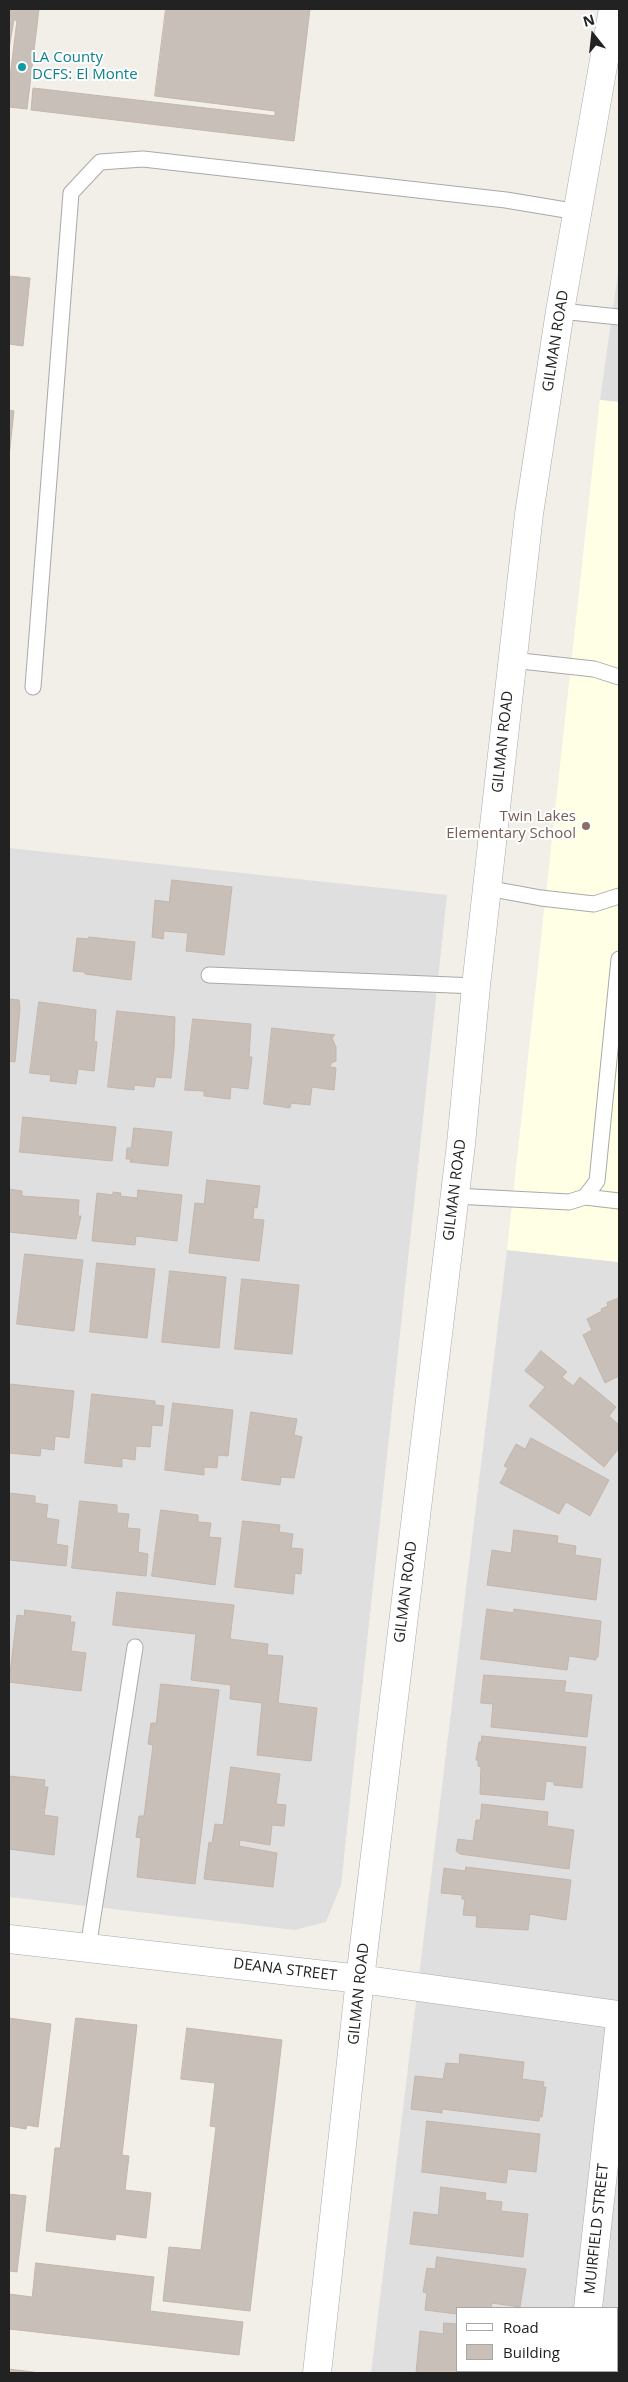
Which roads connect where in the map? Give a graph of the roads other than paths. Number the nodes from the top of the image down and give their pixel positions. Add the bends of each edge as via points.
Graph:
1 (613, 9) edge
2 (614, 40) edge
3 (578, 212) junction
4 (560, 311) junction
5 (619, 317) edge
6 (512, 660) junction
7 (619, 677) edge
8 (33, 687) dead end
9 (487, 888) junction
10 (619, 896) edge
11 (619, 959) edge
12 (209, 975) dead end
13 (476, 986) junction
14 (454, 1196) junction
15 (585, 1197) junction
16 (619, 1201) edge
17 (135, 1648) dead end
18 (9, 1939) edge
19 (88, 1948) junction
20 (360, 1979) junction
21 (619, 2015) edge
22 (619, 2030) edge
23 (588, 2307) edge
24 (317, 2373) edge

1 - 2 street, GILMAN ROAD
2 - 3 street, GILMAN ROAD
3 - 4 street, GILMAN ROAD
3 - 8 lane via 506,200 143,159 100,162 71,193
4 - 5 lane
4 - 6 street, GILMAN ROAD via 528,514
6 - 7 lane via 594,668
6 - 9 street, GILMAN ROAD
9 - 10 lane via 594,904
9 - 13 street, GILMAN ROAD
11 - 15 lane via 597,1181
12 - 13 lane
13 - 14 street, GILMAN ROAD
14 - 15 lane via 569,1202
14 - 20 street, GILMAN ROAD
15 - 16 lane
17 - 19 lane
18 - 19 street, DEANA STREET
19 - 20 street, DEANA STREET
20 - 21 street, DEANA STREET
20 - 24 street, GILMAN ROAD
22 - 23 street, MUIRFIELD STREET

